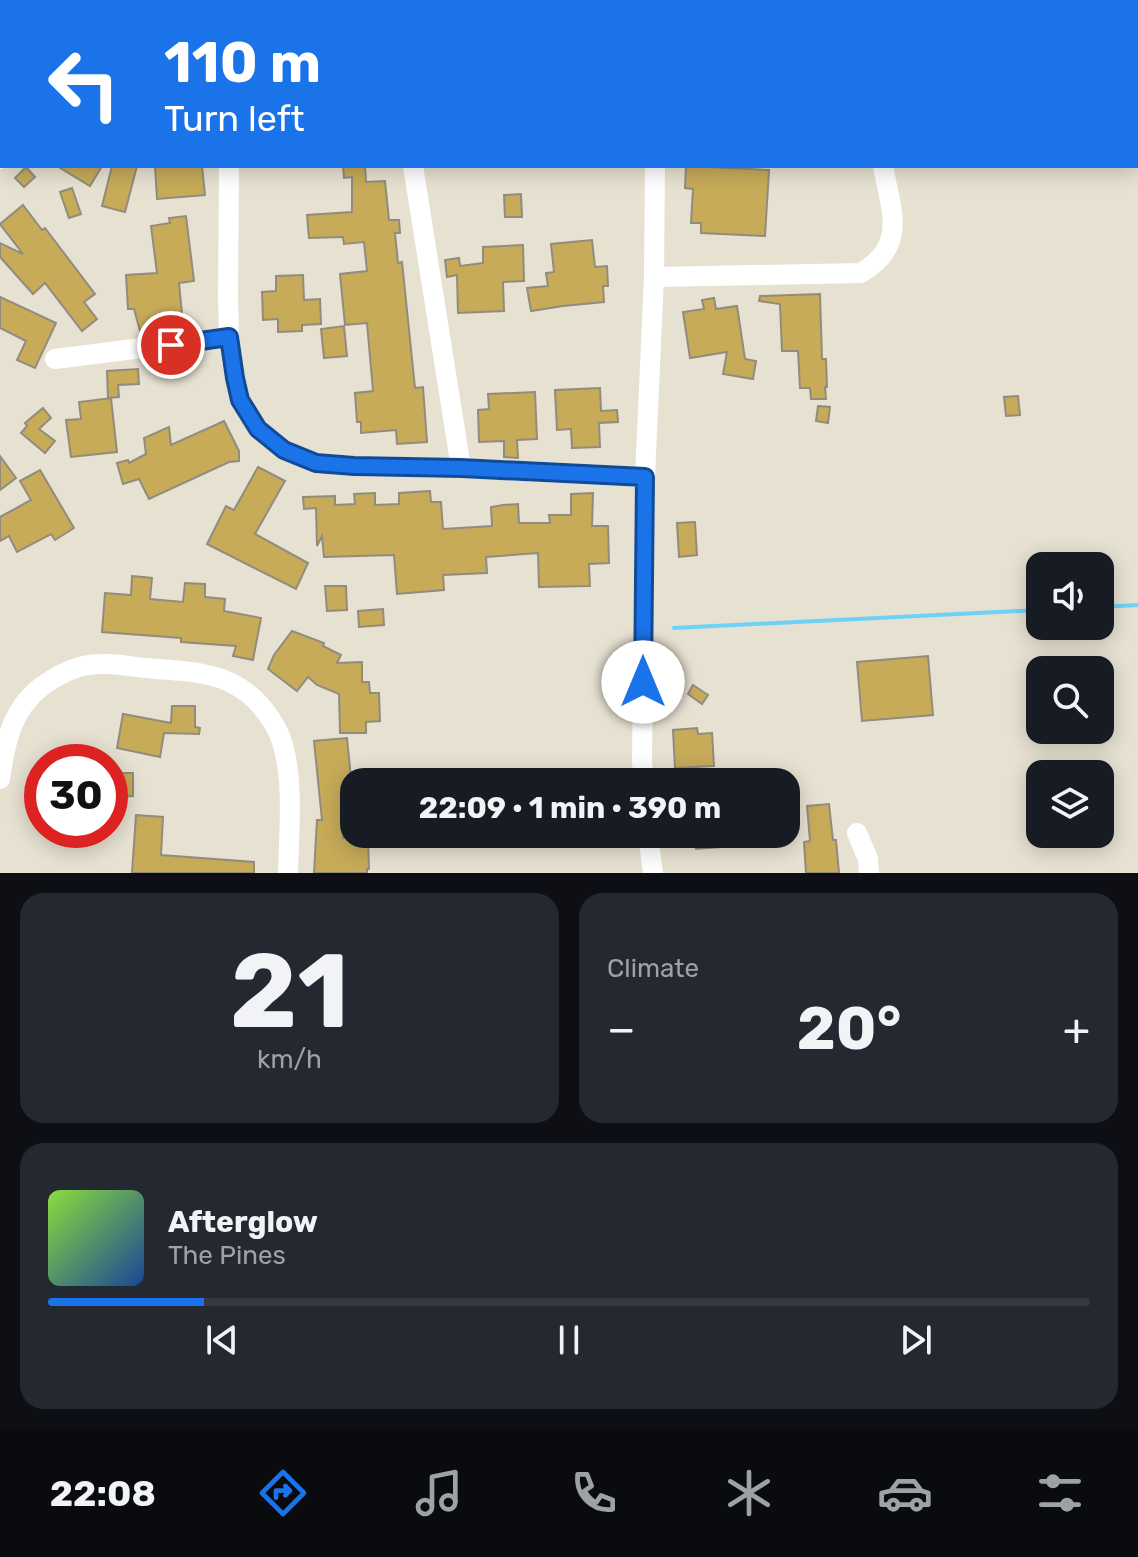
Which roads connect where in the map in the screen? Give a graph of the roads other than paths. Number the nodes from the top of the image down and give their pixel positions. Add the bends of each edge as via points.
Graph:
1 (229, 168) edge
2 (413, 168) edge
3 (655, 168) edge
4 (883, 168) edge
5 (654, 277) junction
6 (229, 337) junction
7 (55, 359) dead end
8 (461, 468) junction
9 (645, 477) junction
10 (643, 768) edge
11 (0, 779) edge
12 (857, 833) dead end
13 (650, 848) edge
14 (288, 873) edge
15 (653, 873) edge
16 (869, 873) edge

1 - 6 street
2 - 8 street
3 - 5 street
4 - 5 street via 892,239 882,256 861,273
5 - 9 street
6 - 7 street
6 - 8 street via 240,400 258,429 284,450 316,463
8 - 9 street
9 - 10 street
11 - 14 street via 5,743 19,711 39,688 78,667 104,663 207,675 232,683 265,710 287,755
12 - 16 street
13 - 15 street

